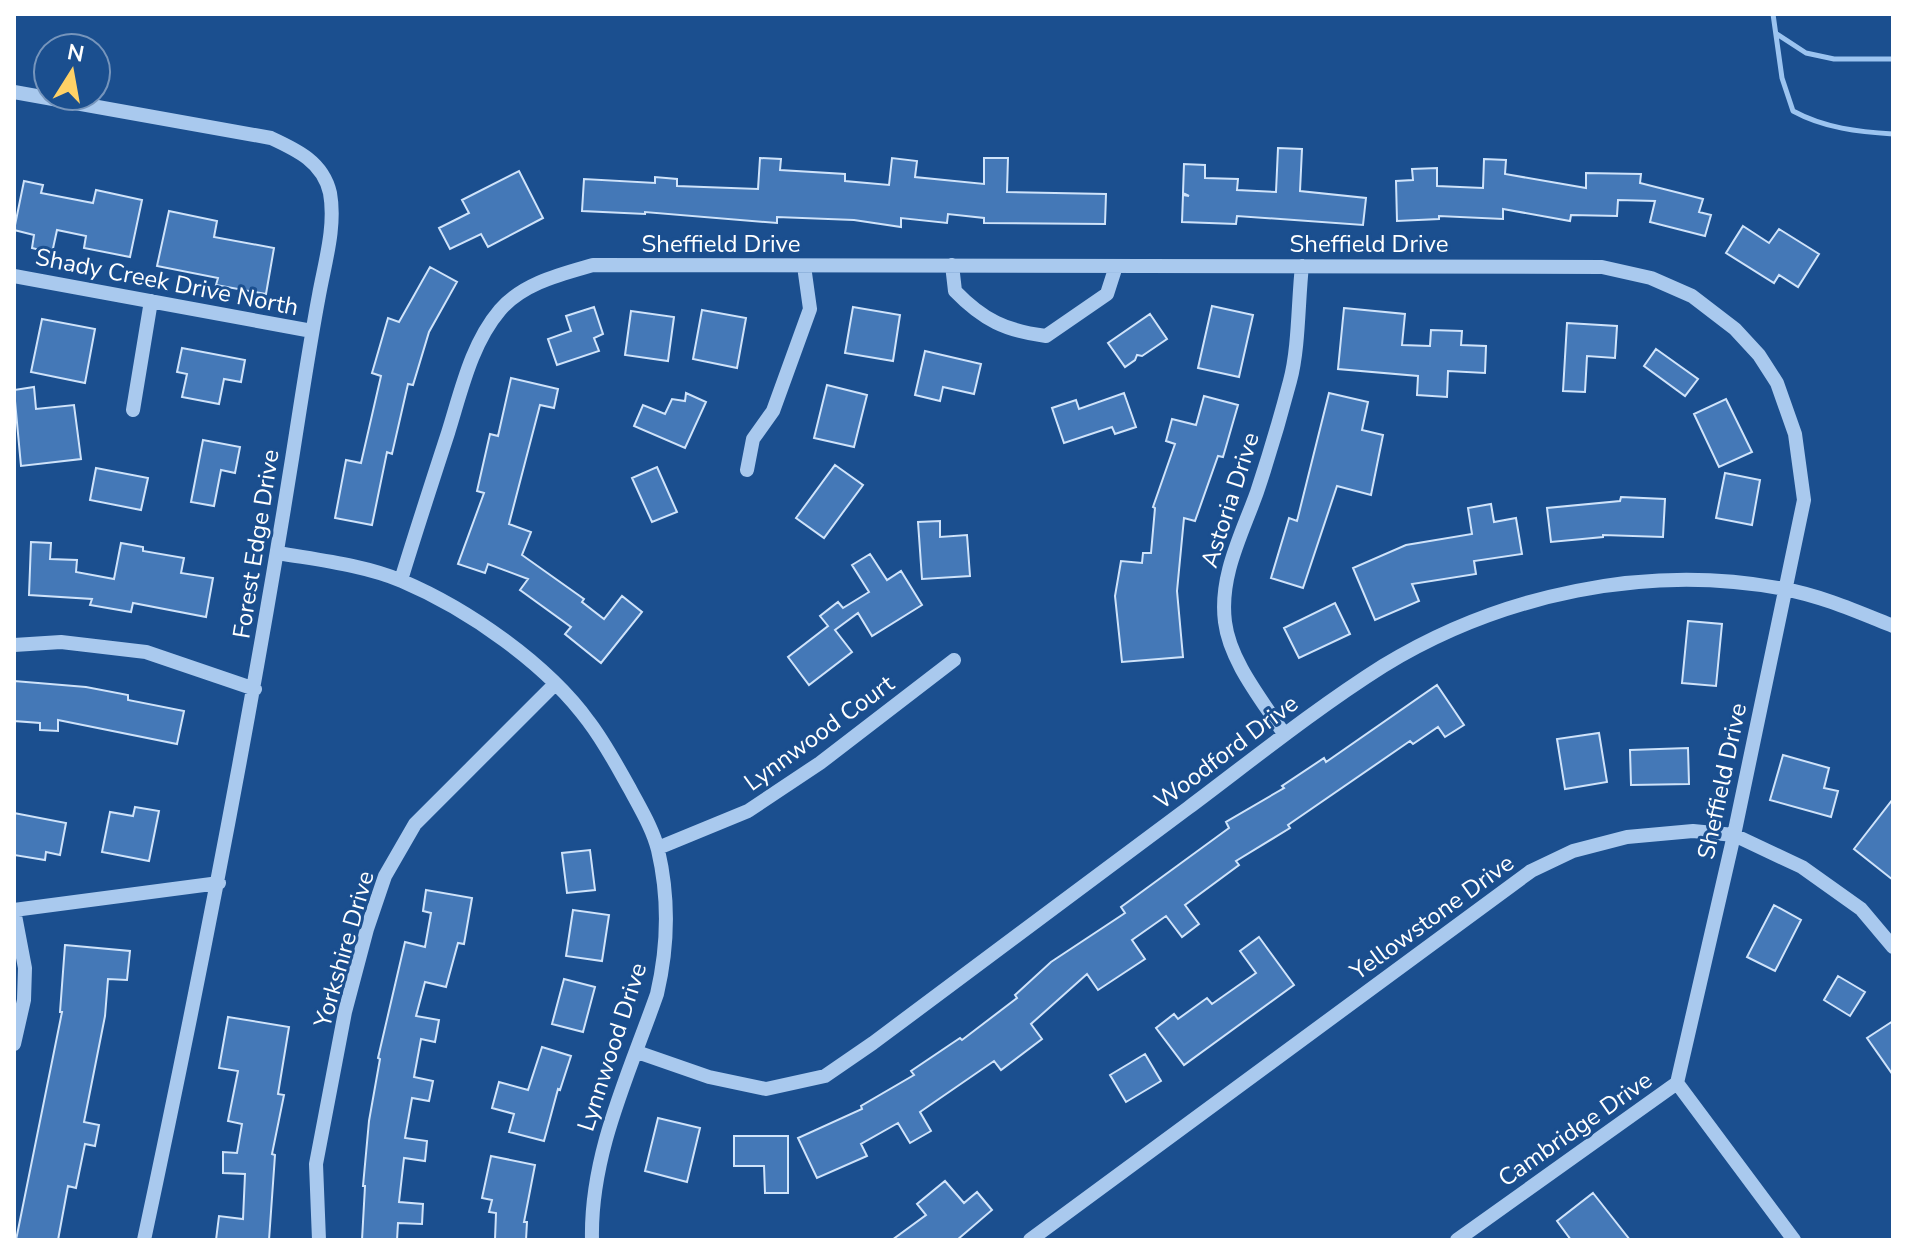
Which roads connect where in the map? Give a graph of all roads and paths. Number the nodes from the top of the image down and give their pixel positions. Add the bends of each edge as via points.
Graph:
1 (14, 92) edge
2 (952, 265) junction
3 (804, 266) junction
4 (1116, 266) junction
5 (1302, 266) junction
6 (14, 276) edge
7 (151, 301) junction
8 (312, 331) junction
9 (133, 410) dead end
10 (747, 470) dead end
11 (278, 553) junction
12 (401, 580) junction
13 (1786, 589) junction
14 (1893, 626) edge
15 (14, 645) edge
16 (954, 660) dead end
17 (555, 684) junction
18 (255, 689) junction
19 (1284, 734) junction
20 (1734, 835) junction
21 (658, 848) junction
22 (219, 883) junction
23 (14, 910) edge
24 (1893, 947) edge
25 (14, 1044) edge
26 (637, 1052) junction
27 (1677, 1083) junction
28 (144, 1240) edge
29 (319, 1240) edge
30 (592, 1240) edge
31 (1030, 1240) edge
32 (1457, 1240) edge
33 (1794, 1240) edge

1 - 8 street, Forest Edge Drive via 271,138 318,166 329,191 332,221
2 - 3 street, Sheffield Drive
2 - 4 street, Sheffield Drive
2 - 4 street via 955,291 990,322 1046,336 1107,294
3 - 10 street via 810,309 773,411 753,439
3 - 12 street, Sheffield Drive via 593,265 551,277 502,308 469,367
4 - 5 street, Sheffield Drive
5 - 13 street, Sheffield Drive via 1602,267 1651,278 1692,296 1759,355 1777,383 1795,434 1804,500
5 - 19 street, Astoria Drive via 1291,376 1225,586 1229,641
6 - 7 street, Shady Creek Drive North
7 - 8 street, Shady Creek Drive North
7 - 9 street
8 - 11 street, Forest Edge Drive
11 - 12 street, Lynnwood Drive
11 - 18 street, Forest Edge Drive
12 - 17 street, Lynnwood Drive via 488,626
13 - 14 street, Woodford Drive
13 - 19 street, Woodford Drive via 1651,580 1555,595 1448,631 1384,666
13 - 20 street, Sheffield Drive
15 - 18 street via 76,643 146,652
16 - 21 street, Lynnwood Court via 748,811
17 - 21 street, Lynnwood Drive via 611,754
17 - 29 street, Yorkshire Drive via 415,824 385,876 345,1012 316,1164
18 - 22 street, Forest Edge Drive
19 - 26 street, Woodford Drive via 825,1076 766,1089 709,1077
20 - 24 street, Yellowstone Drive via 1802,867 1861,909
20 - 27 street, Sheffield Drive
20 - 31 street, Yellowstone Drive via 1693,831 1627,837 1573,851 1531,871
21 - 26 street, Lynnwood Drive via 667,914 662,972
22 - 23 street
22 - 28 street, Forest Edge Drive
23 - 25 street via 25,968
26 - 30 street, Lynnwood Drive via 602,1149 591,1212
27 - 32 street, Cambridge Drive
27 - 33 street, Cambridge Drive

